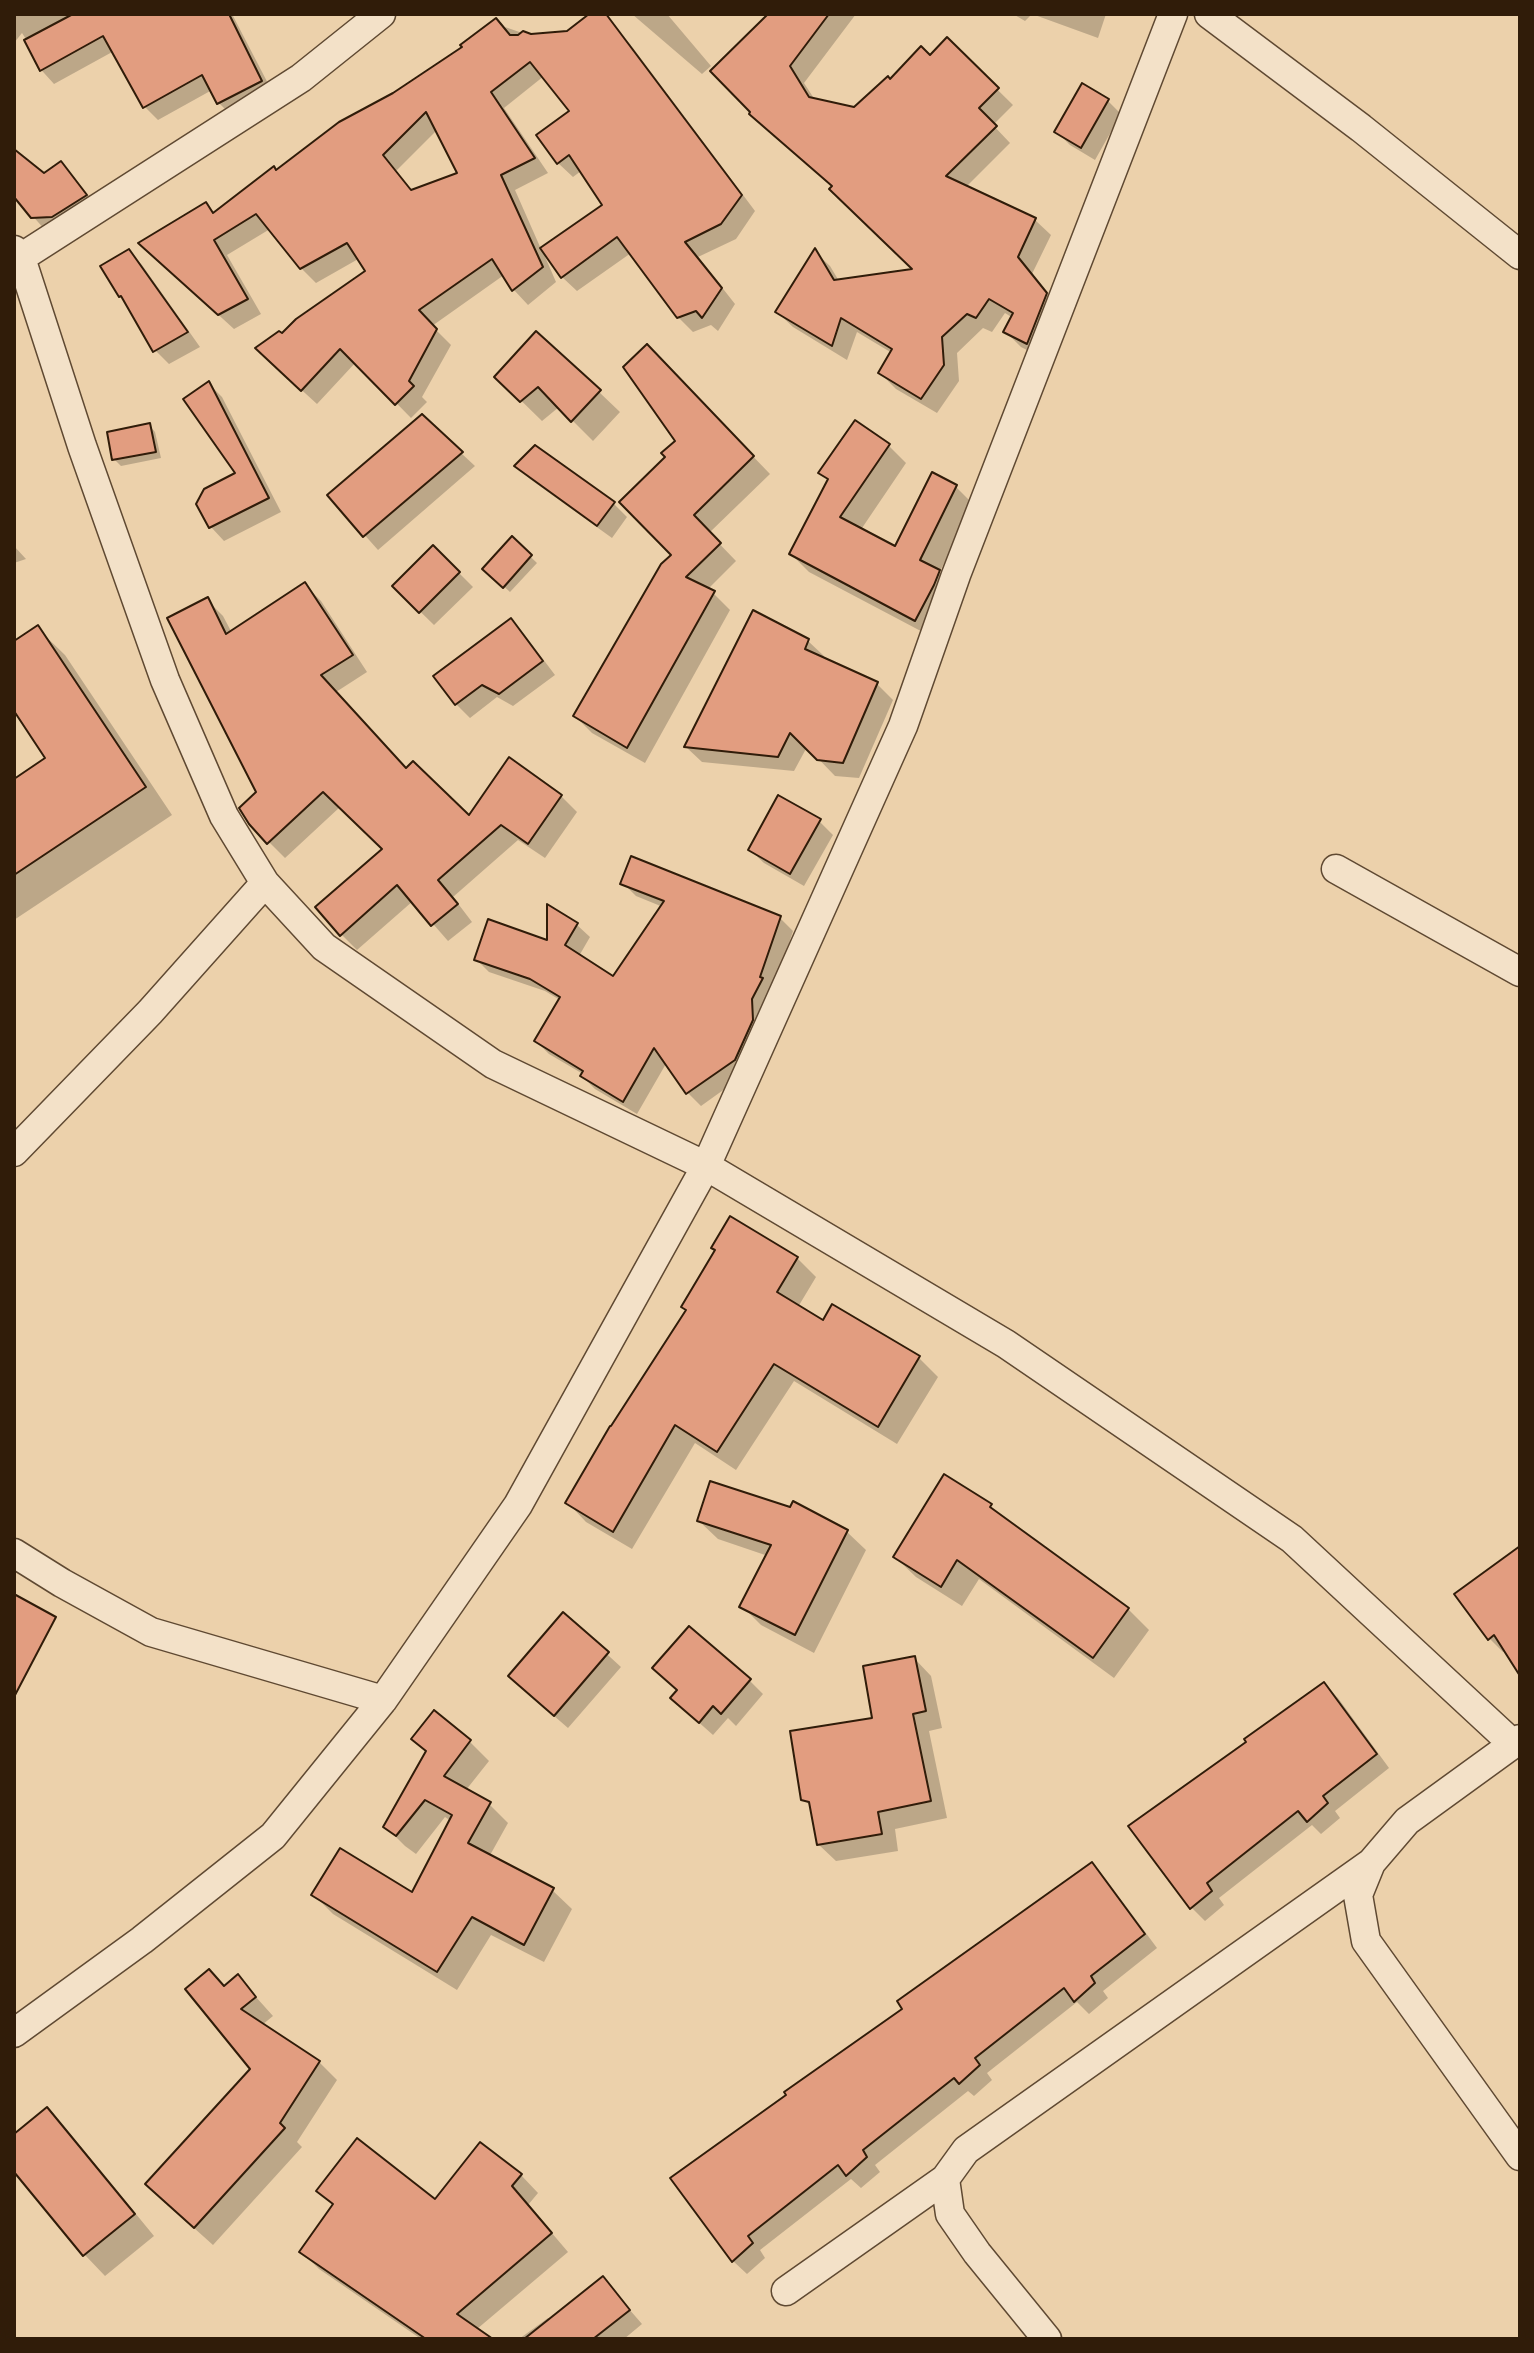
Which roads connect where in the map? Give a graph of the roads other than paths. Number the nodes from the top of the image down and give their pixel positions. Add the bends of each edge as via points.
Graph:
1 (381, 14) edge
2 (1173, 14) edge
3 (1209, 14) edge
4 (1520, 255) edge
5 (16, 257) edge
6 (1336, 869) dead end
7 (265, 883) junction
8 (1520, 972) edge
9 (14, 1152) edge
10 (706, 1166) junction
11 (14, 1553) edge
12 (383, 1700) junction
13 (1517, 1741) edge
14 (1371, 1863) junction
15 (14, 2033) edge
16 (1520, 2156) edge
17 (945, 2179) junction
18 (786, 2291) dead end
19 (1047, 2339) edge

1 - 5 street via 301,78
2 - 10 street via 903,726
3 - 4 street
5 - 7 street via 165,680 224,816
6 - 8 street
7 - 9 street
7 - 10 street via 324,947 493,1064
10 - 12 street via 518,1505
10 - 13 street via 1006,1344 1292,1539
11 - 12 street via 151,1632
12 - 15 street via 273,1836
13 - 14 street via 1407,1821
14 - 16 street via 1358,1895 1366,1941
14 - 17 street via 966,2150
17 - 18 street
17 - 19 street via 950,2214

